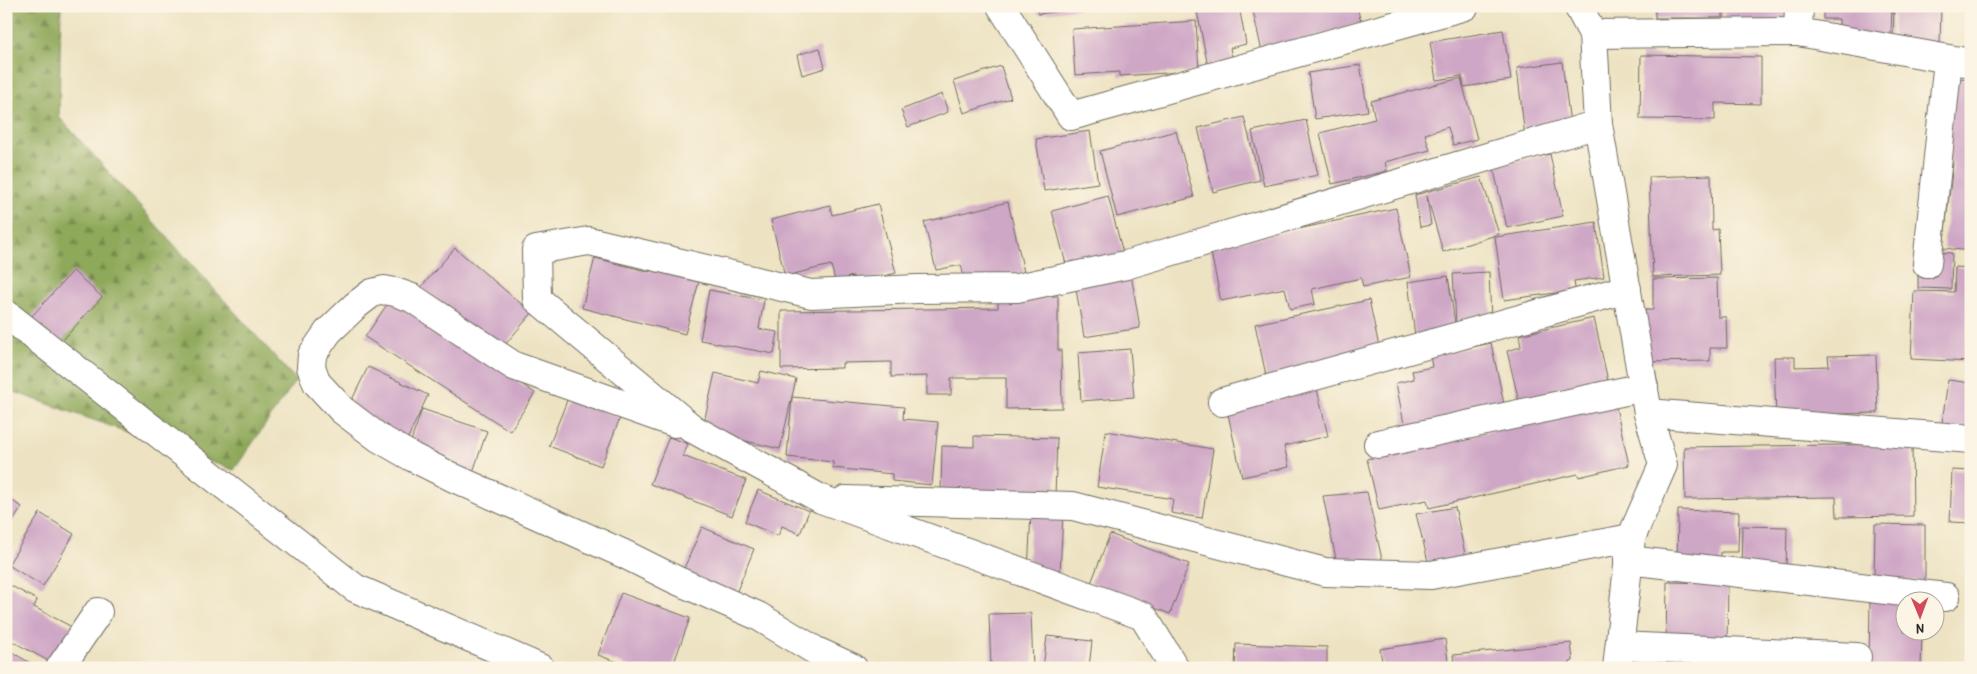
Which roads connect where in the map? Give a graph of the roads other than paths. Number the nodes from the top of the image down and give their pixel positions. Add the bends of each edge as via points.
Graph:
1 (1002, 6) edge
2 (1465, 6) edge
3 (1578, 6) edge
4 (1799, 19) edge
5 (1593, 34) junction
6 (1960, 62) edge
7 (1598, 124) junction
8 (1927, 264) dead end
9 (1627, 290) junction
10 (6, 314) edge
11 (1646, 400) junction
12 (1222, 402) dead end
13 (693, 429) junction
14 (1971, 439) edge
15 (1378, 444) dead end
16 (821, 499) junction
17 (1630, 549) junction
18 (1946, 597) dead end
19 (98, 612) dead end
20 (1619, 657) edge
21 (1857, 657) dead end
22 (1170, 664) edge
23 (60, 668) edge
24 (540, 668) edge
25 (853, 668) edge

1 - 2 street via 1071,116
3 - 5 street
4 - 5 street
4 - 6 street
5 - 7 street
6 - 8 street
7 - 9 street
7 - 13 street via 1126,265 1017,288 811,294 588,241 536,250 537,300
9 - 11 street
9 - 12 street
10 - 24 street via 355,588
11 - 14 street
11 - 15 street
11 - 17 street via 1663,465
13 - 16 street
13 - 25 street via 514,366 412,298 395,292 372,293 354,306 312,354 311,367 317,383 342,410 379,438 454,478 758,616 816,651
16 - 17 street via 1073,506 1324,572 1430,575
16 - 22 street via 1143,616
17 - 18 street
17 - 20 street
19 - 23 street
20 - 21 street

